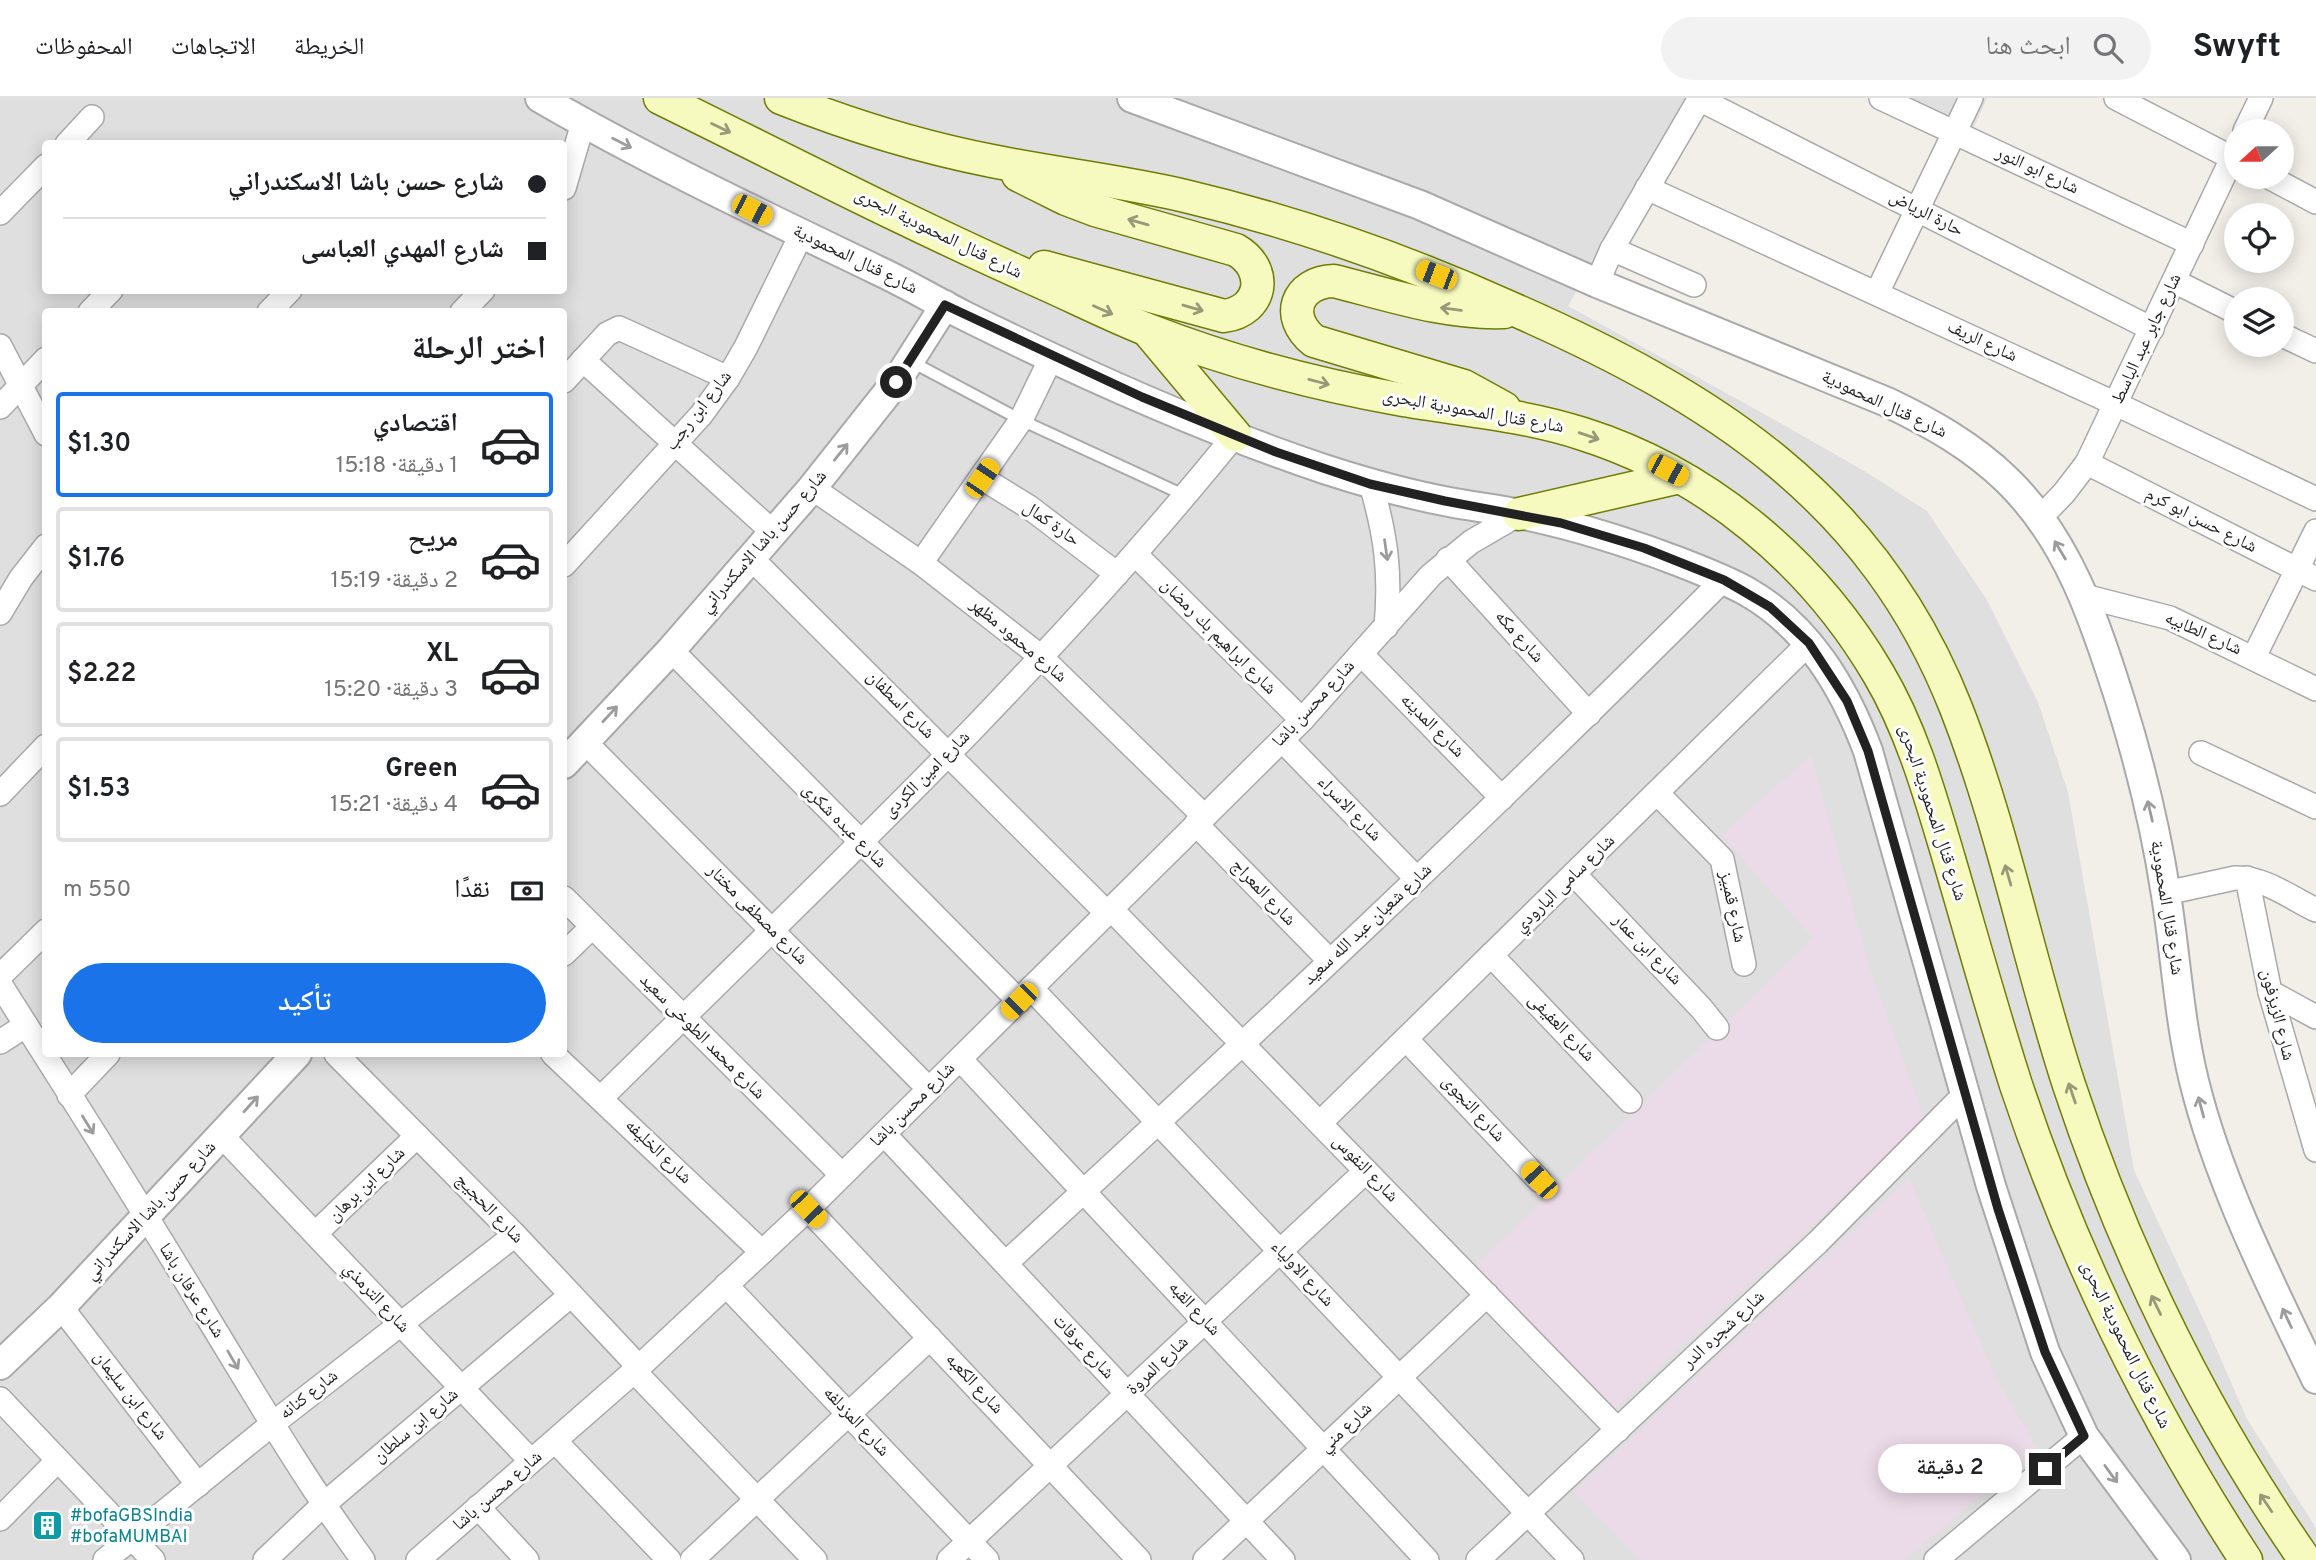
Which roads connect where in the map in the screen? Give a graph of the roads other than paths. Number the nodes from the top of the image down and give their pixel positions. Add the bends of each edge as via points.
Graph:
1 (540, 98) edge
2 (660, 98) edge
3 (781, 98) edge
4 (1132, 98) edge
5 (1699, 98) edge
6 (1881, 98) edge
7 (1971, 98) edge
8 (2116, 98) edge
9 (2261, 98) edge
10 (92, 117) dead end
11 (2251, 119) edge
12 (583, 123) junction
13 (1955, 132) junction
14 (71, 140) edge
15 (2224, 151) edge
16 (993, 162) junction
17 (42, 170) edge
18 (567, 178) edge
19 (2224, 179) edge
20 (1647, 188) junction
21 (2292, 189) edge
22 (2316, 202) edge
23 (1917, 209) junction
24 (0, 213) edge
25 (801, 234) junction
26 (2192, 244) junction
27 (1612, 249) junction
28 (984, 257) junction
29 (2174, 281) junction
30 (1597, 283) junction
31 (1694, 285) dead end
32 (1877, 293) junction
33 (107, 294) edge
34 (286, 294) edge
35 (479, 294) edge
36 (945, 305) junction
37 (2224, 306) edge
38 (94, 308) edge
39 (274, 308) edge
40 (466, 308) edge
41 (1519, 311) junction
42 (2152, 329) junction
43 (1147, 330) junction
44 (2294, 341) edge
45 (0, 346) edge
46 (2316, 351) edge
47 (1052, 356) junction
48 (583, 360) junction
49 (911, 361) junction
50 (42, 363) edge
51 (567, 378) edge
52 (728, 378) junction
53 (21, 384) junction
54 (2116, 404) junction
55 (0, 407) edge
56 (1516, 417) junction
57 (1021, 420) junction
58 (42, 426) edge
59 (1235, 436) junction
60 (676, 443) junction
61 (2087, 463) junction
62 (1680, 477) junction
63 (982, 478) junction
64 (1370, 484) junction
65 (812, 488) junction
66 (1186, 496) junction
67 (2316, 499) edge
68 (1519, 514) junction
69 (2040, 518) junction
70 (2316, 531) edge
71 (774, 533) junction
72 (42, 551) edge
73 (1135, 554) junction
74 (750, 557) junction
75 (1448, 559) junction
76 (567, 562) edge
77 (921, 563) junction
78 (1118, 574) junction
79 (2306, 575) edge
80 (1724, 580) junction
81 (2084, 596) junction
82 (0, 613) edge
83 (1386, 627) junction
84 (1809, 643) junction
85 (671, 650) junction
86 (1361, 654) junction
87 (1040, 656) junction
88 (2254, 657) junction
89 (2316, 689) edge
90 (1589, 714) junction
91 (1301, 720) junction
92 (1282, 740) junction
93 (585, 742) junction
94 (42, 750) edge
95 (949, 753) junction
96 (2201, 753) dead end
97 (567, 761) edge
98 (1657, 793) junction
99 (0, 794) edge
100 (1502, 798) junction
101 (2316, 807) edge
102 (1200, 820) junction
103 (860, 842) junction
104 (1574, 874) junction
105 (2247, 878) junction
106 (1417, 879) junction
107 (2166, 894) junction
108 (567, 901) edge
109 (2316, 910) edge
110 (1109, 911) junction
111 (592, 927) junction
112 (771, 930) junction
113 (42, 935) edge
114 (567, 951) edge
115 (1492, 955) junction
116 (1330, 961) junction
117 (1744, 964) dead end
118 (0, 976) edge
119 (0, 984) edge
120 (2270, 992) junction
121 (1025, 995) junction
122 (683, 1017) junction
123 (2316, 1017) edge
124 (26, 1025) junction
125 (1717, 1028) dead end
126 (1406, 1039) junction
127 (0, 1042) edge
128 (1243, 1044) junction
129 (42, 1051) edge
130 (46, 1057) edge
131 (105, 1057) edge
132 (294, 1057) edge
133 (340, 1057) edge
134 (556, 1057) edge
135 (960, 1059) junction
136 (929, 1089) junction
137 (69, 1095) junction
138 (1964, 1095) junction
139 (601, 1098) junction
140 (1630, 1101) dead end
141 (1158, 1122) junction
142 (1320, 1123) junction
143 (884, 1134) junction
144 (222, 1136) junction
145 (418, 1136) junction
146 (2316, 1150) edge
147 (1366, 1171) junction
148 (842, 1175) junction
149 (1539, 1180) dead end
150 (1084, 1191) junction
151 (808, 1209) junction
152 (145, 1217) junction
153 (316, 1233) junction
154 (515, 1235) junction
155 (1280, 1251) junction
156 (762, 1252) junction
157 (1006, 1263) junction
158 (726, 1285) junction
159 (571, 1295) junction
160 (1487, 1296) junction
161 (61, 1307) junction
162 (1205, 1321) junction
163 (400, 1324) junction
164 (930, 1338) junction
165 (0, 1364) edge
166 (637, 1369) junction
167 (1400, 1378) junction
168 (2316, 1379) edge
169 (461, 1388) junction
170 (1127, 1394) junction
171 (0, 1399) edge
172 (848, 1414) junction
173 (271, 1424) junction
174 (1618, 1430) junction
175 (2084, 1436) junction
176 (555, 1441) junction
177 (1324, 1449) junction
178 (58, 1460) junction
179 (531, 1461) junction
180 (1050, 1466) junction
181 (198, 1485) junction
182 (758, 1499) junction
183 (323, 1505) junction
184 (478, 1507) junction
185 (1528, 1513) junction
186 (0, 1518) edge
187 (1246, 1521) junction
188 (133, 1538) junction
189 (969, 1541) junction
190 (1946, 1557) edge
191 (105, 1560) edge
192 (153, 1560) edge
193 (265, 1560) edge
194 (363, 1560) edge
195 (418, 1560) edge
196 (527, 1560) edge
197 (669, 1560) edge
198 (692, 1560) edge
199 (815, 1560) edge
200 (949, 1560) edge
201 (987, 1560) edge
202 (1139, 1560) edge
203 (1205, 1560) edge
204 (1283, 1560) edge
205 (1427, 1560) edge
206 (1478, 1560) edge
207 (1572, 1560) edge
208 (2176, 1560) edge
209 (2246, 1560) edge
210 (2305, 1560) edge

1 - 12 street, شارع قنال المحمودية
2 -> 28 main road, شارع قنال المحمودية البحرى
3 - 16 main road via 870,130
4 - 30 street, شارع قنال المحمودية via 1420,205
5 - 20 street
5 - 23 street, حارة الرياض
6 - 13 street, شارع ابو النور
7 - 13 street
8 - 15 street
9 - 11 street
10 - 14 street
12 - 18 street
12 -> 25 street, شارع قنال المحمودية
13 - 23 street
13 - 26 street, شارع ابو النور
28 -> 16 main road via 1058,271 1224,316 1244,310 1258,283 1252,263 1236,250 1095,210
16 - 41 main road via 1179,195 1267,216 1352,243
17 - 24 street
19 - 26 street, شارع جابر عبد الباسط
20 - 27 street
20 - 32 street, شارع الريف
21 - 22 street
23 - 32 street
23 - 42 street, حارة الرياض
25 - 36 street, شارع قنال المحمودية
25 - 52 street, شارع ابن رجب
26 - 29 street, شارع جابر عبد الباسط
27 - 30 street
27 - 31 street
28 -> 43 main road, شارع قنال المحمودية البحرى
29 - 37 street
29 - 42 street, شارع جابر عبد الباسط
30 - 69 street, شارع قنال المحمودية via 1931,423 1999,473
32 - 54 street, شارع الريف
33 - 38 street
34 - 39 street
35 - 40 street
36 - 47 street, شارع قنال المحمودية
36 - 49 street, شارع حسن باشا الاسكندراني
41 -> 56 main road via 1430,306 1334,281 1310,286 1297,309 1304,333 1314,341 1464,386
210 -> 41 main road via 2215,1420 2120,1222 2069,1085 1973,755 1935,660 1910,615 1850,532 1778,460 1694,401
42 - 54 street, شارع جابر عبد الباسط
43 -> 56 main road, شارع قنال المحمودية البحرى via 1334,386
43 - 59 main road
44 - 46 street
45 - 53 street
47 - 57 street
47 - 59 street, شارع قنال المحمودية
48 - 51 street
48 - 52 street via 619,328
48 - 60 street
49 - 57 lane
65 -> 49 street, شارع حسن باشا الاسكندراني
50 - 53 street
52 - 60 street, شارع ابن رجب
53 - 55 street
53 - 58 street
54 - 61 street, شارع جابر عبد الباسط
54 - 67 street, شارع الريف
56 -> 62 main road, شارع قنال المحمودية البحرى via 1603,440
57 - 63 street
57 - 66 lane
59 - 64 street, شارع قنال المحمودية
59 - 66 street, شارع امين الكردى
60 - 71 street
60 - 76 street, شارع ابن رجب
61 - 69 street, شارع جابر عبد الباسط
61 - 79 street, شارع حسن ابو كرم
62 - 68 main road
62 - 209 main road, شارع قنال المحمودية البحرى via 1772,543 1847,626 1878,674 1924,776 2017,1088 2073,1236 2156,1410
63 - 77 street
63 - 78 street, حارة كمال
64 - 68 street, شارع قنال المحمودية
64 -> 83 street via 1388,555
65 - 71 street, شارع حسن باشا الاسكندراني
65 - 77 street, شارع محمود مظهر
66 - 73 street, شارع امين الكردى
68 - 75 street, شارع محسن باشا
68 - 80 street, شارع قنال المحمودية via 1623,542
81 -> 69 street, شارع قنال المحمودية
70 - 79 street
71 - 74 street, شارع حسن باشا الاسكندراني
72 - 82 street
73 - 78 street, شارع امين الكردى
73 - 91 street, شارع ابراهيم بك رمضان
74 - 85 street, شارع حسن باشا الاسكندراني
74 - 95 street, شارع اسطفان
75 - 83 street, شارع محسن باشا
75 - 90 street, شارع مكه
77 - 87 street, شارع محمود مظهر
78 - 87 street, شارع امين الكردى
79 - 88 street
80 - 84 street, شارع قنال المحمودية via 1770,607
80 - 90 street, شارع شعبان عبد الله سعيد
81 - 88 street, شارع الطابيه via 2170,618
107 -> 81 street, شارع قنال المحمودية via 2133,743
83 - 86 street, شارع محسن باشا
84 - 98 street, شارع سامى البارودي
84 - 138 street, شارع قنال المحمودية via 1847,701 1868,751
93 -> 85 street, شارع حسن باشا الاسكندراني
85 - 103 street, شارع عبده شكرى
86 - 91 street, شارع محسن باشا
86 - 100 street, شارع المدينه
87 - 95 street, شارع امين الكردى
87 - 102 street, شارع محمود مظهر
88 - 89 street, شارع الطابيه
90 - 100 street, شارع شعبان عبد الله سعيد
91 - 92 street, شارع محسن باشا
92 - 102 street, شارع محسن باشا
92 - 106 street, شارع الاسراء
93 - 97 street, شارع حسن باشا الاسكندراني
93 - 112 street, شارع مصطفى مختار
94 - 99 street
95 - 103 street, شارع امين الكردى
95 - 110 street, شارع اسطفان
96 - 101 street
98 - 104 street, شارع سامى البارودي
98 - 117 street, شارع قمبيز via 1722,859
100 - 106 street, شارع شعبان عبد الله سعيد
102 - 110 street, شارع محسن باشا
102 - 116 street, شارع المعراج
103 - 112 street, شارع امين الكردى
103 - 121 street, شارع عبده شكرى
104 - 115 street, شارع سامى البارودي
104 - 125 street, شارع ابن عمار
105 - 107 street
105 - 109 street
105 - 120 street, شارع الزيزفون
106 - 116 street, شارع شعبان عبد الله سعيد
168 -> 107 street, شارع قنال المحمودية via 2253,1244 2205,1121 2186,1046
108 - 111 street, شارع محمد الطوخى سعيد
110 - 121 street, شارع محسن باشا
110 - 128 street, شارع النفوس
111 - 114 street
111 - 122 street, شارع محمد الطوخى سعيد
112 - 122 street, شارع امين الكردى
112 - 136 street, شارع مصطفى مختار
113 - 118 street
115 - 126 street, شارع سامى البارودي
115 - 140 street, شارع العفيفى
116 - 128 street, شارع شعبان عبد الله سعيد
119 - 124 street, شارع عرفان باشا
120 - 123 street
120 - 146 street, شارع الزيزفون
121 - 135 street, شارع محسن باشا
121 - 141 street, شارع الاولياء
122 - 139 street, شارع امين الكردى
122 - 148 street, شارع محمد الطوخى سعيد
124 - 127 street
124 - 129 street, شارع عرفان باشا
126 - 142 street, شارع سامى البارودي
126 - 149 street, شارع النجوى
128 - 141 street, شارع شعبان عبد الله سعيد
128 - 142 street, شارع النفوس
130 - 137 street, شارع عرفان باشا
131 - 137 street
144 -> 132 street, شارع حسن باشا الاسكندراني
133 - 145 street, شارع الحجيج
134 - 139 street, شارع الخليفه
135 - 136 street, شارع محسن باشا
135 - 150 street, شارع القبه
136 - 143 street, شارع محسن باشا
137 -> 152 street, شارع عرفان باشا
138 - 174 street, شارع شجره الدر via 1818,1242
138 - 175 street, شارع قنال المحمودية via 2035,1323
139 - 156 street, شارع الخليفه
141 - 150 street, شارع شعبان عبد الله سعيد
141 - 155 street, شارع الاولياء
142 - 147 street, شارع النفوس
143 - 148 street, شارع محسن باشا
143 - 157 street, شارع عرفات
144 - 152 street, شارع حسن باشا الاسكندراني
144 - 153 street, شارع الترمذي
145 - 153 street, شارع ابن برهان
145 - 154 street, شارع الحجيج
147 - 155 street, شارع المروة
147 - 160 street, شارع النفوس
148 - 151 street, شارع محسن باشا
150 - 157 street, شارع شعبان عبد الله سعيد
150 - 162 street, شارع القبه
151 - 156 street, شارع محسن باشا
151 - 164 street, شارع الكعبه
152 - 161 street, شارع حسن باشا الاسكندراني
152 -> 173 street, شارع عرفان باشا
153 - 163 street, شارع الترمذي
154 - 159 street, شارع الحجيج
154 - 163 street, شارع كنانه
155 - 162 street, شارع المروة
155 - 167 street, شارع الاولياء
156 - 158 street, شارع محسن باشا
157 - 170 street, شارع عرفات
158 - 166 street, شارع محسن باشا
158 - 172 street, شارع المزدلفه
159 - 166 street, شارع الحجيج
159 - 169 street, شارع ابن سلطان
160 - 167 street, شارع مني
160 - 174 street, شارع النفوس
161 - 165 street, شارع حسن باشا الاسكندراني
161 - 181 street, شارع ابن سليمان
162 - 170 street, شارع المروة
162 - 177 street, شارع القبه
163 - 169 street, شارع الترمذي
163 - 173 street, شارع كنانه
164 - 172 street
164 - 180 street, شارع الكعبه
166 - 176 street, شارع محسن باشا
166 - 182 street, شارع الحجيج
167 - 177 street, شارع مني
167 - 185 street, شارع الاولياء
169 - 179 street, شارع الترمذي
169 - 183 street, شارع ابن سلطان
170 - 180 street, شارع المروة
170 - 187 street, شارع عرفات
171 - 178 street
172 - 182 street
172 - 189 street, شارع المزدلفه
173 - 181 street, شارع كنانه
173 - 183 street, شارع عرفان باشا
174 - 185 street, شارع شجره الدر
175 - 190 street
175 -> 208 street, شارع قنال المحمودية
176 - 179 street, شارع محسن باشا
176 - 197 street
177 - 187 street, شارع مني
177 - 205 street, شارع القبه
178 - 186 street
178 - 188 street
179 - 184 street, شارع محسن باشا
180 - 189 street, شارع المروة
180 - 202 street, شارع الكعبه
181 - 188 street, شارع كنانه
182 - 198 street
182 - 199 street, شارع الحجيج
183 - 193 street, شارع ابن سلطان
183 - 194 street, شارع عرفان باشا
184 - 195 street, شارع محسن باشا
184 - 196 street
185 - 206 street, شارع شجره الدر
185 - 207 street, شارع الاولياء
187 - 203 street, شارع مني
187 - 204 street, شارع عرفات
188 - 191 street, شارع كنانه
188 - 192 street
189 - 200 street, شارع المروة
189 - 201 street, شارع المزدلفه

